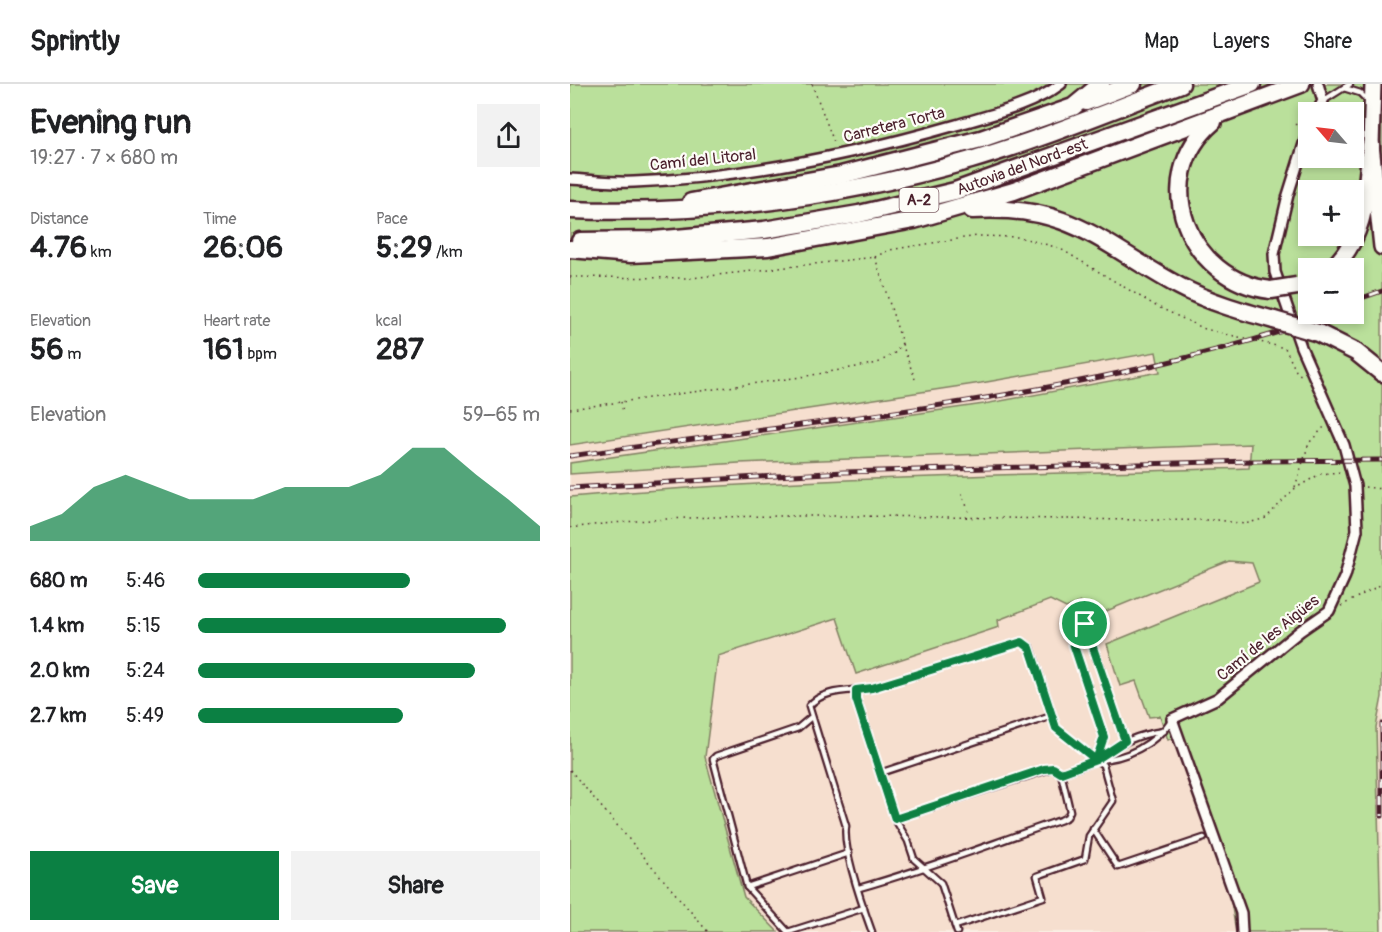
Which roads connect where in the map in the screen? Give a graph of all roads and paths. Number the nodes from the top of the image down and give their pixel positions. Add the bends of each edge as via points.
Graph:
1 (812, 84) edge
2 (1061, 84) edge
3 (1101, 84) edge
4 (1133, 84) edge
5 (1181, 84) edge
6 (1252, 84) edge
7 (1301, 84) edge
8 (1318, 84) edge
9 (1350, 84) edge
10 (1373, 84) edge
11 (1344, 88) junction
12 (1323, 101) joint
13 (1372, 105) junction
14 (1073, 107) junction
15 (1223, 115) junction
16 (1371, 145) junction
17 (838, 155) junction
18 (1298, 162) edge
19 (570, 179) edge
20 (570, 210) edge
21 (947, 211) junction
22 (637, 213) junction
23 (570, 241) edge
24 (1382, 247) edge
25 (570, 249) edge
26 (875, 257) junction
27 (1341, 258) edge
28 (570, 277) edge
29 (1298, 285) edge
30 (902, 343) junction
31 (1382, 372) edge
32 (1313, 375) junction
33 (915, 379) dead end
34 (621, 402) junction
35 (570, 409) edge
36 (623, 412) dead end
37 (1332, 418) junction
38 (1351, 471) junction
39 (1355, 486) junction
40 (1294, 489) junction
41 (1382, 489) edge
42 (962, 493) dead end
43 (665, 514) dead end
44 (970, 517) junction
45 (668, 520) junction
46 (570, 528) edge
47 (1382, 584) edge
48 (1329, 611) junction
49 (856, 690) junction
50 (1052, 716) junction
51 (810, 718) junction
52 (1172, 719) junction
53 (1164, 731) junction
54 (1125, 741) junction
55 (1096, 760) junction
56 (570, 770) edge
57 (880, 773) junction
58 (1061, 773) junction
59 (895, 819) junction
60 (1093, 829) junction
61 (1204, 838) dead end
62 (849, 853) junction
63 (924, 868) junction
64 (747, 886) junction
65 (859, 888) junction
66 (864, 908) junction
67 (955, 926) junction
68 (708, 932) edge
69 (788, 932) edge
70 (872, 932) edge
71 (957, 932) edge
72 (1242, 932) edge

1 - 17 path, Carretera Torta
2 - 17 street, Carretera Torta via 1051,92 988,116
3 - 14 highway
4 - 14 highway
5 - 22 highway, Autovia del Nord-est / A-2 via 1047,135 924,173 768,203
6 - 23 highway, Autovia del Nord-est / A-2 via 955,191 859,214 764,230 665,239
7 - 15 highway
8 - 12 street
9 - 11 lane
10 - 13 highway
11 - 12 lane
11 - 13 lane via 1360,93
13 - 16 highway
14 - 22 highway via 981,139 841,175
15 - 21 highway via 1014,191
15 - 29 highway, bridge via 1196,138 1182,172 1183,213 1198,248 1209,262 1239,283 1271,290
16 - 24 highway
16 - 27 highway via 1360,226 1352,246
17 - 19 street, Camí del Litoral via 758,170 633,183
18 - 32 street, Camí de les Aigües via 1275,263 1278,283
20 - 22 highway, Autovia del Nord-est / A-2
21 - 25 highway via 768,247 631,254
21 - 31 highway, bridge via 1012,209 1057,219 1103,238 1202,297 1318,333 1356,352
26 - 28 path via 691,278
26 - 30 path
26 - 32 path via 889,250 977,236 1018,237 1059,248 1156,306 1205,329 1284,348 1297,373
30 - 33 path
30 - 34 path via 896,352 878,363
32 - 37 street, Camí de les Aigües
34 - 35 path
34 - 36 path
37 - 38 street, Camí de les Aigües
37 - 40 path via 1309,443
38 - 39 street, Camí de les Aigües
38 - 40 path via 1320,474
39 - 41 path
39 - 48 street, Camí de les Aigües via 1357,530 1345,576
40 - 44 path via 1266,518 1245,524 1218,520
42 - 44 path
43 - 45 path
44 - 45 path via 765,516
45 - 46 path
47 - 48 path
48 - 52 street, Camí de les Aigües via 1218,698
49 - 50 lane via 1022,642 1030,648
49 - 51 lane via 848,689 812,702
49 - 57 lane
50 - 55 lane via 1056,728
50 - 57 lane
51 - 62 lane via 846,826
51 - 64 lane via 798,728 713,758
52 - 53 lane
52 - 72 street via 1241,913
53 - 54 lane
53 - 55 lane via 1152,743 1108,760
54 - 55 lane
54 - 55 lane via 1085,624 1068,628 1104,737
55 - 58 lane
55 - 60 lane via 1103,765 1114,797
56 - 68 path
57 - 59 lane
58 - 59 lane via 1053,768 1044,769
58 - 63 lane via 1070,811 1067,817
59 - 63 lane via 914,859
60 - 61 lane via 1118,867
60 - 67 lane via 1085,859 1036,876 1043,897
62 - 64 lane
62 - 65 lane
63 - 65 lane
63 - 67 lane via 941,883
64 - 69 lane
65 - 66 lane
66 - 69 lane
66 - 70 lane
67 - 71 lane

